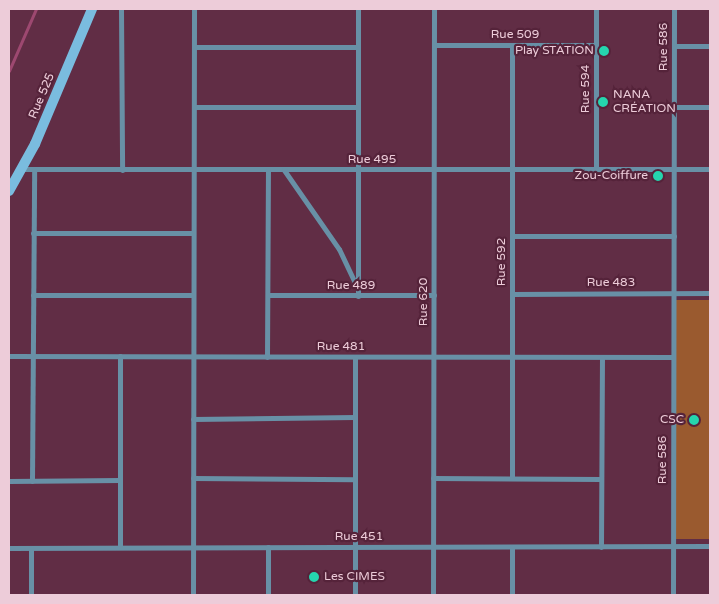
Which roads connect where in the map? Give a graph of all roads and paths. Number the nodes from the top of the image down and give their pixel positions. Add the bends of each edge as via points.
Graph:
1 (92, 9) edge
2 (120, 9) edge
3 (194, 9) edge
4 (358, 9) edge
5 (434, 9) edge
6 (596, 9) edge
7 (674, 9) edge
8 (434, 45) junction
9 (512, 45) junction
10 (596, 45) junction
11 (674, 46) junction
12 (710, 46) edge
13 (194, 47) junction
14 (358, 47) junction
15 (194, 107) junction
16 (674, 107) junction
17 (710, 107) edge
18 (358, 108) junction
19 (22, 169) junction
20 (596, 169) junction
21 (674, 169) junction
22 (710, 169) edge
23 (34, 170) junction
24 (122, 170) junction
25 (193, 170) junction
26 (268, 170) junction
27 (284, 170) junction
28 (358, 170) junction
29 (434, 170) junction
30 (512, 170) junction
31 (9, 192) edge
32 (33, 233) junction
33 (193, 233) junction
34 (512, 236) junction
35 (674, 236) junction
36 (358, 292) junction
37 (674, 293) junction
38 (710, 293) edge
39 (512, 294) junction
40 (33, 295) junction
41 (193, 295) junction
42 (268, 295) junction
43 (434, 296) junction
44 (9, 356) edge
45 (32, 356) junction
46 (120, 356) junction
47 (193, 356) junction
48 (268, 356) junction
49 (355, 357) junction
50 (434, 357) junction
51 (512, 357) junction
52 (602, 357) junction
53 (674, 357) junction
54 (355, 417) junction
55 (193, 419) junction
56 (193, 478) junction
57 (355, 478) junction
58 (433, 478) junction
59 (512, 478) junction
60 (601, 479) junction
61 (120, 480) junction
62 (9, 481) edge
63 (32, 481) junction
64 (673, 546) junction
65 (710, 546) edge
66 (193, 547) junction
67 (268, 547) junction
68 (355, 547) junction
69 (433, 547) junction
70 (512, 547) junction
71 (601, 547) junction
72 (9, 548) edge
73 (31, 548) junction
74 (120, 548) junction
75 (31, 595) edge
76 (193, 595) edge
77 (268, 595) edge
78 (355, 595) edge
79 (433, 595) edge
80 (512, 595) edge
81 (673, 595) edge

1 - 19 main road, Rue 525
2 - 24 street
3 - 13 street
4 - 14 street
5 - 8 street, Rue 620
6 - 10 street, Rue 594
7 - 11 street, Rue 586
8 - 9 street, Rue 509
8 - 29 street, Rue 620
9 - 10 street, Rue 509
9 - 30 street, Rue 592
10 - 20 street, Rue 594
11 - 12 street
11 - 16 street, Rue 586
13 - 14 street
13 - 15 street
14 - 18 street
15 - 18 street
15 - 25 street
16 - 17 street
16 - 21 street, Rue 586
18 - 28 street
19 - 23 street, Rue 495
19 - 31 main road, Rue 525
20 - 21 street, Rue 495
20 - 30 street, Rue 495
21 - 22 street, Rue 495
21 - 35 street, Rue 586
23 - 24 street, Rue 495
23 - 32 street
24 - 25 street, Rue 495
25 - 26 street, Rue 495
25 - 33 street
26 - 27 street, Rue 495
26 - 42 street
27 - 28 street, Rue 495
27 - 36 street via 338,249
28 - 29 street, Rue 495
28 - 36 street
29 - 30 street, Rue 495
29 - 43 street, Rue 620
30 - 34 street, Rue 592
32 - 33 street
32 - 40 street
33 - 41 street
34 - 35 street
34 - 39 street, Rue 592
35 - 37 street, Rue 586
36 - 42 street, Rue 489
36 - 43 street, Rue 489
37 - 38 street, Rue 483
37 - 39 street, Rue 483
37 - 53 street, Rue 586
39 - 51 street, Rue 592
40 - 41 street
40 - 45 street
41 - 47 street
42 - 48 street
43 - 50 street, Rue 620
44 - 45 street, Rue 481
45 - 46 street, Rue 481
45 - 63 street
46 - 47 street, Rue 481
46 - 61 street
47 - 48 street, Rue 481
47 - 55 street
48 - 49 street, Rue 481
49 - 50 street, Rue 481
49 - 54 street
50 - 51 street, Rue 481
50 - 58 street, Rue 620
51 - 52 street, Rue 481
51 - 59 street, Rue 592
52 - 53 street, Rue 481
52 - 60 street
53 - 64 street, Rue 586
54 - 55 street
54 - 57 street
55 - 56 street
56 - 57 street
56 - 66 street
57 - 68 street
58 - 59 street
58 - 69 street, Rue 620
59 - 60 street
60 - 71 street
61 - 63 street
61 - 74 street
62 - 63 street
64 - 65 street, Rue 451
64 - 71 street, Rue 451
64 - 81 street, Rue 586
66 - 67 street, Rue 451
66 - 74 street, Rue 451
66 - 76 street
67 - 68 street, Rue 451
67 - 77 street
68 - 69 street, Rue 451
68 - 78 street
69 - 70 street, Rue 451
69 - 79 street, Rue 620
70 - 71 street, Rue 451
70 - 80 street
72 - 73 street, Rue 451
73 - 74 street, Rue 451
73 - 75 street

